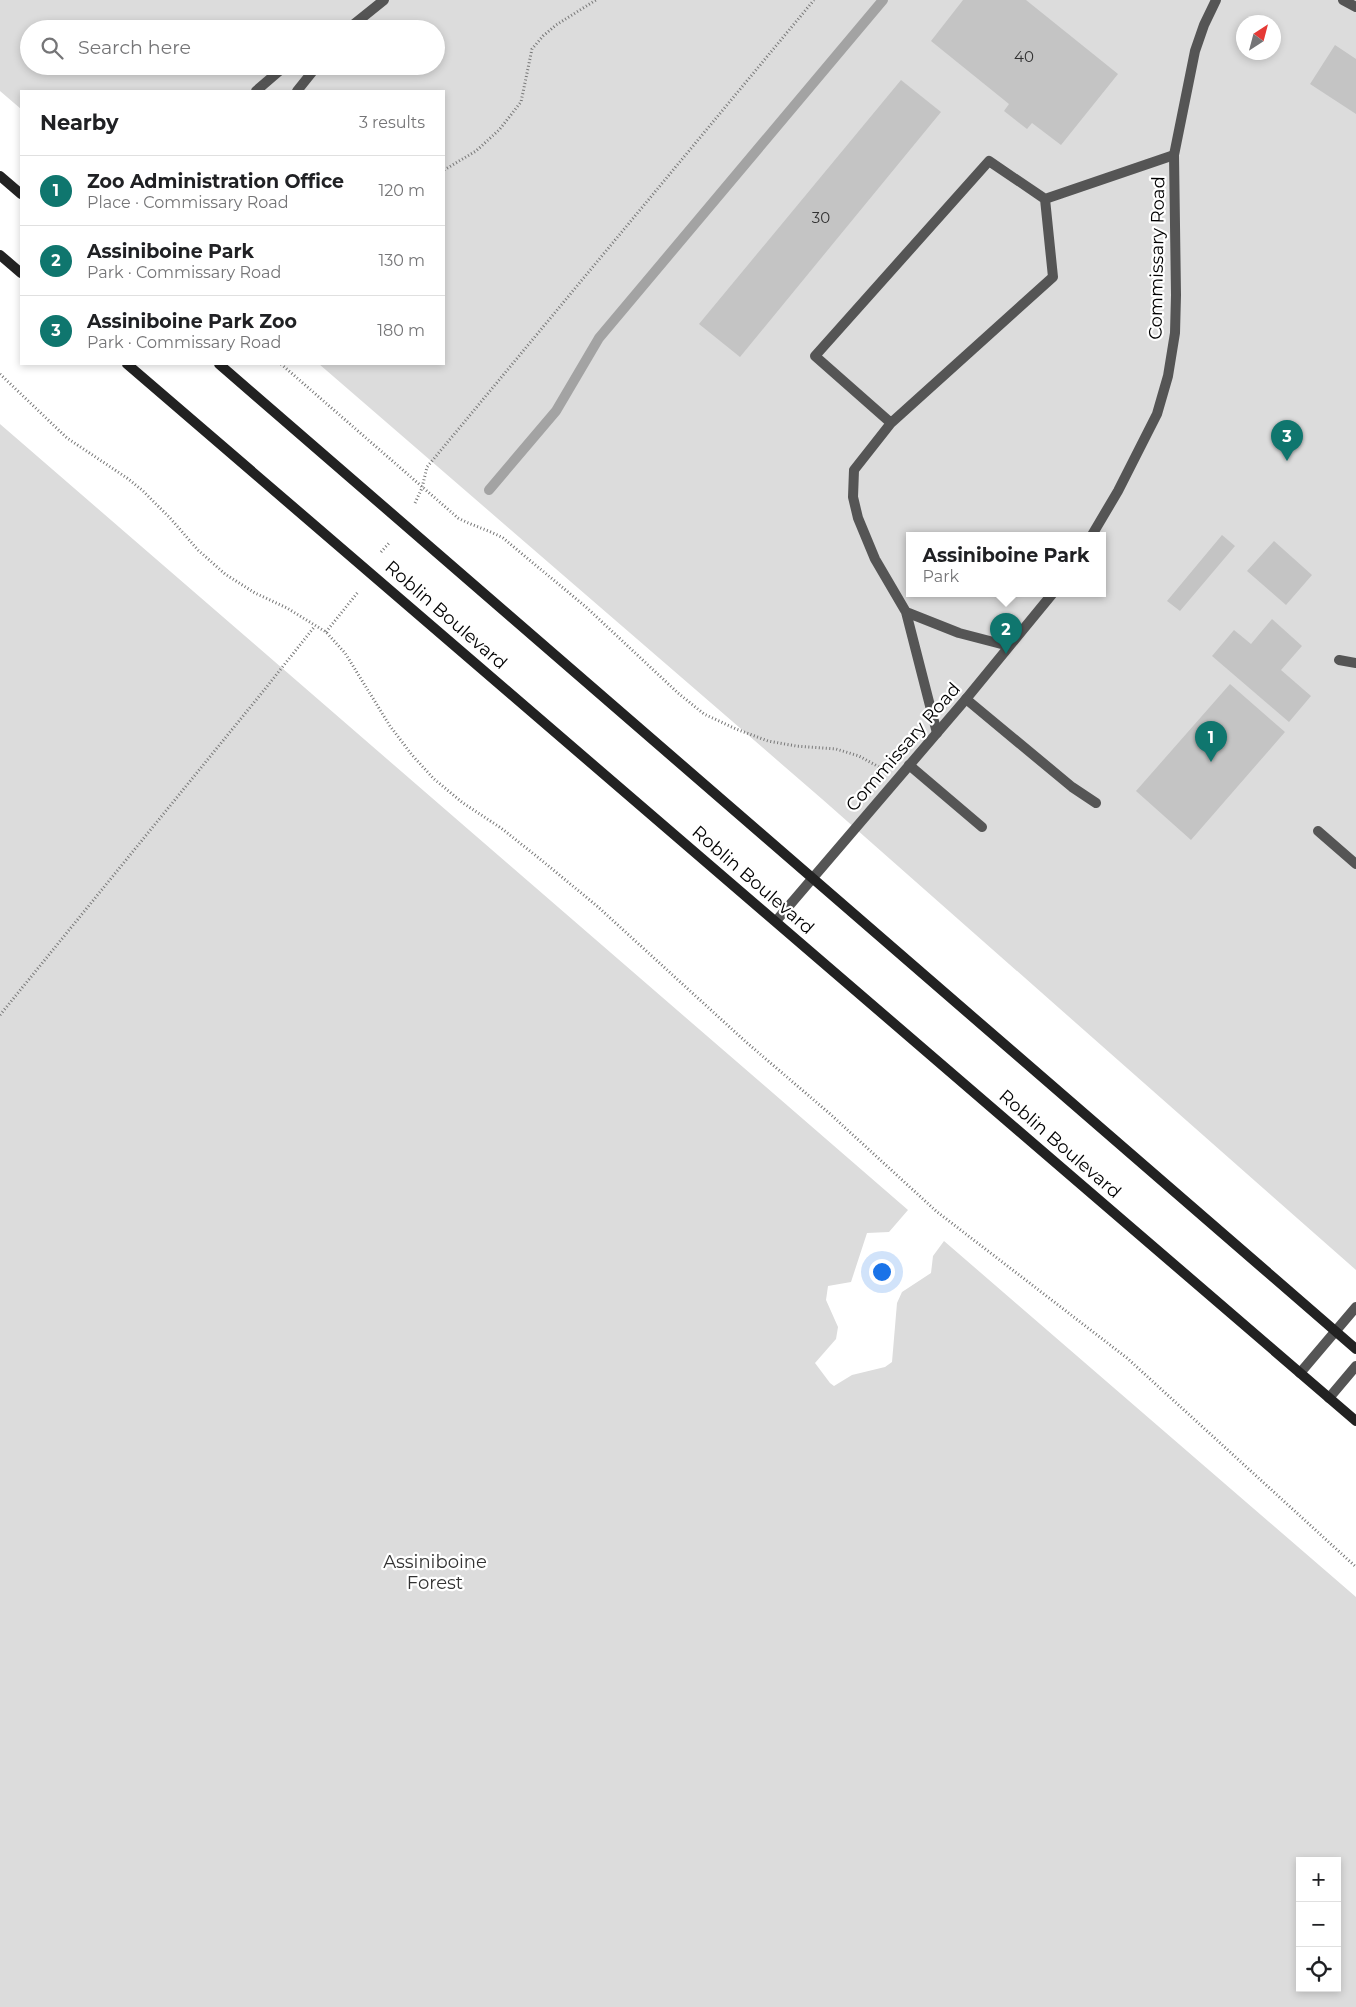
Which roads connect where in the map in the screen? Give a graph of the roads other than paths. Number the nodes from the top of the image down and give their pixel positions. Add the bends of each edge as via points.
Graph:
1 (384, 0) edge
2 (1216, 0) edge
3 (1343, 0) edge
4 (1356, 7) edge
5 (359, 20) edge
6 (275, 75) edge
7 (310, 75) edge
8 (257, 90) edge
9 (298, 90) edge
10 (1174, 155) junction
11 (0, 176) edge
12 (20, 193) edge
13 (1045, 199) junction
14 (0, 255) edge
15 (20, 272) edge
16 (128, 365) edge
17 (220, 365) edge
18 (891, 422) junction
19 (1094, 532) edge
20 (1050, 597) edge
21 (906, 612) junction
22 (1010, 646) junction
23 (1339, 660) dead end
24 (1356, 663) edge
25 (966, 699) junction
26 (937, 733) junction
27 (909, 765) junction
28 (1096, 803) dead end
29 (982, 827) dead end
30 (1318, 831) dead end
31 (1356, 864) edge
32 (812, 878) junction
33 (776, 921) junction
34 (1356, 1307) edge
35 (1336, 1331) junction
36 (1356, 1349) edge
37 (1356, 1366) edge
38 (1300, 1373) junction
39 (1329, 1398) junction
40 (1356, 1421) edge

1 - 5 street
2 - 10 street, Commissary Road via 1195,51
3 - 4 street
6 - 8 street
7 - 9 street
10 - 13 street
10 - 19 street, Commissary Road via 1176,305 1168,376 1157,414
11 - 12 main road
13 - 18 street via 1053,277
13 - 18 street via 990,162 815,356
14 - 15 main road
16 - 33 main road, Roblin Boulevard
17 - 32 main road
18 - 21 street via 854,470 853,497 875,559
20 - 22 street, Commissary Road
21 - 22 street via 959,634
21 - 26 street
22 - 25 street, Commissary Road
23 - 24 street
25 - 26 street, Commissary Road
25 - 28 street
26 - 27 street, Commissary Road
27 - 29 street
27 - 32 street, Commissary Road
30 - 31 street
32 - 33 street, Commissary Road
32 - 35 main road
33 - 38 main road, Roblin Boulevard
34 - 35 street
35 - 36 main road
35 - 38 street
37 - 39 street
38 - 39 main road, Roblin Boulevard
39 - 40 main road, Roblin Boulevard

